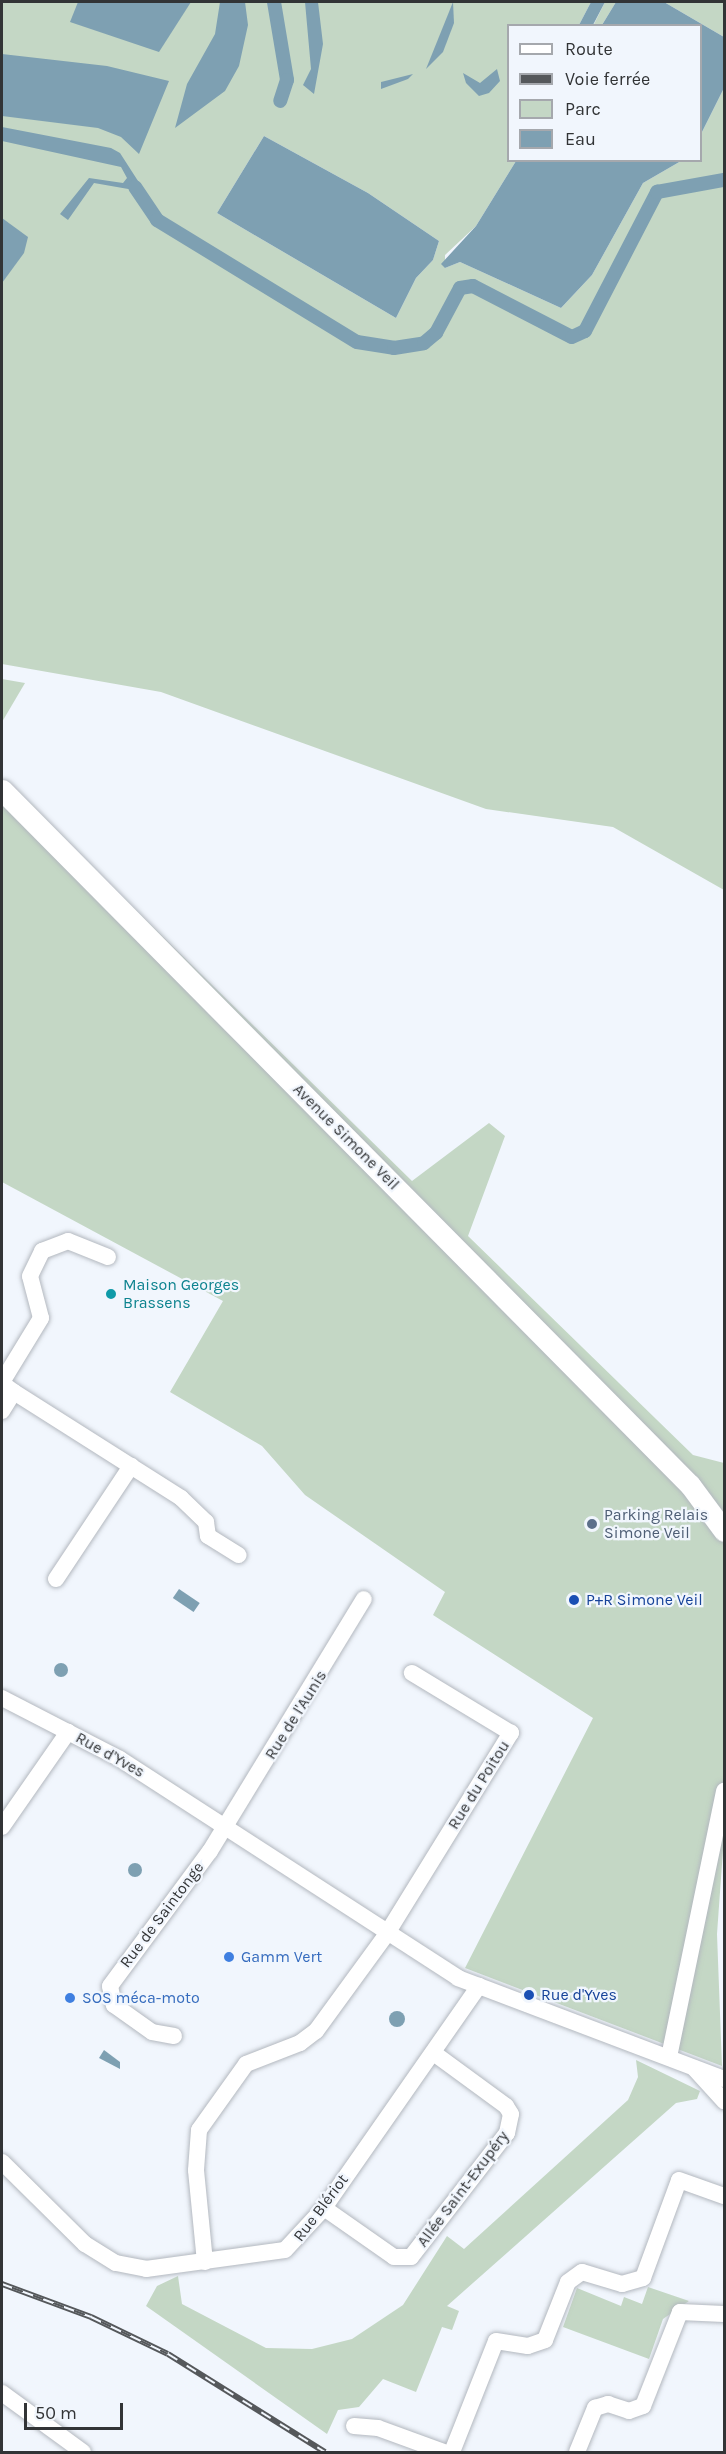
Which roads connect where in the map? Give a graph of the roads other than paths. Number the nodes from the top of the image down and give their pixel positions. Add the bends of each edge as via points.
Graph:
1 (2, 790) edge
2 (108, 1257) dead end
3 (6, 1386) edge
4 (2, 1411) edge
5 (131, 1466) junction
6 (690, 1485) junction
7 (724, 1511) edge
8 (724, 1531) edge
9 (238, 1555) dead end
10 (56, 1580) dead end
11 (364, 1599) dead end
12 (412, 1673) dead end
13 (2, 1698) edge
14 (68, 1732) junction
15 (724, 1791) edge
16 (2, 1827) edge
17 (224, 1829) junction
18 (386, 1935) junction
19 (479, 1986) junction
20 (174, 2036) dead end
21 (435, 2054) junction
22 (669, 2057) junction
23 (693, 2067) junction
24 (724, 2079) edge
25 (724, 2101) edge
26 (2, 2162) edge
27 (724, 2196) edge
28 (324, 2208) junction
29 (206, 2262) junction
30 (724, 2314) edge
31 (2, 2393) edge
32 (354, 2426) dead end
33 (83, 2452) edge
34 (444, 2452) edge
35 (452, 2452) edge
36 (577, 2452) edge

1 - 6 main road, Avenue Simone Veil
2 - 3 street via 68,1241 42,1251 30,1276 40,1318
3 - 4 street
3 - 5 street
5 - 9 street via 181,1498 206,1522 208,1536
5 - 10 street
6 - 7 main road
6 - 8 main road
11 - 17 street, Rue de l'Aunis
12 - 18 street, Rue du Poitou via 511,1733
13 - 14 street, Rue d'Yves
14 - 16 street
14 - 17 street, Rue d'Yves via 157,1782
15 - 22 street
17 - 18 street, Rue d'Yves
17 - 20 street, Rue de Saintonge via 108,1993 114,2005 152,2032
18 - 19 street, Rue d'Yves
18 - 29 street via 316,2031 300,2043 246,2064 199,2130 196,2170
19 - 21 street, Rue Blériot
19 - 22 street, Rue d'Yves
21 - 28 street, Rue Blériot
21 - 28 street, Allée Saint-Exupéry via 506,2106 511,2114 507,2133 411,2257 394,2257
22 - 23 street, Rue d'Yves
23 - 24 street, Rue d'Yves
23 - 25 street
26 - 29 street, Rue Blériot via 104,2258 146,2269
27 - 35 street via 677,2175 643,2278 622,2284 582,2272 568,2282 544,2340 528,2346 504,2338 492,2345
28 - 29 street, Rue Blériot via 285,2250
30 - 36 street via 680,2312 643,2406 629,2411 608,2404 595,2408
31 - 33 street
32 - 34 street via 378,2428

